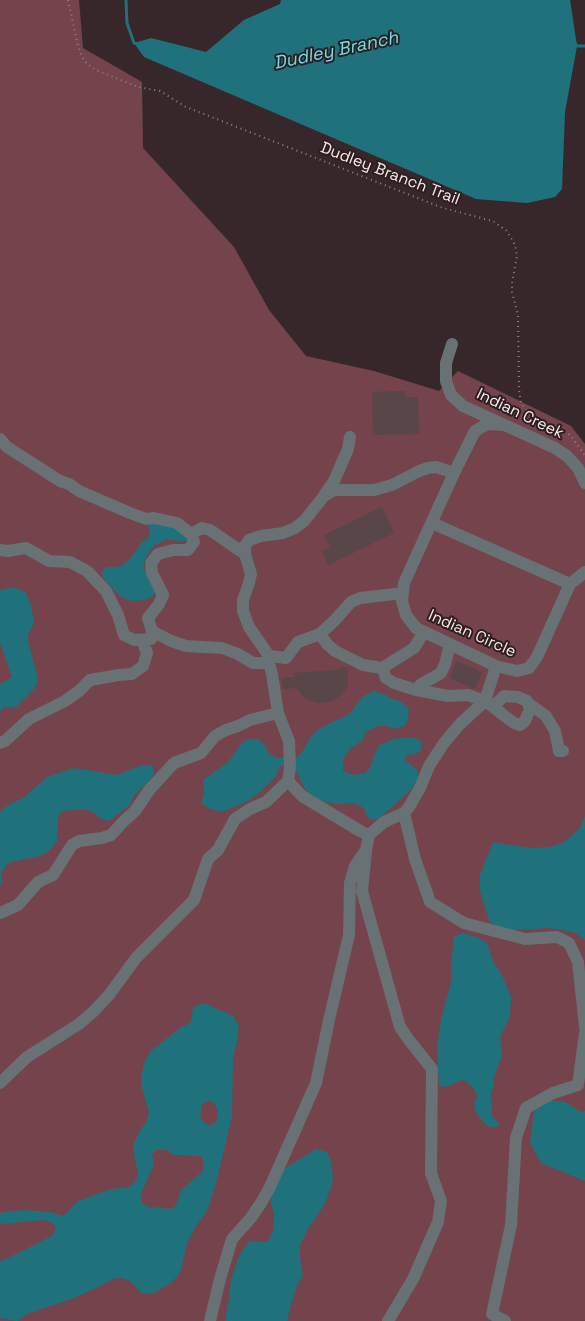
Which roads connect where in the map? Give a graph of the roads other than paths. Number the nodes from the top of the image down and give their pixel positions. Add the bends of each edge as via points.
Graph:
1 (452, 344) dead end
2 (505, 425) junction
3 (350, 437) dead end
4 (0, 439) edge
5 (454, 473) junction
6 (585, 483) edge
7 (324, 496) junction
8 (432, 522) junction
9 (191, 534) junction
10 (0, 550) edge
11 (245, 554) junction
12 (585, 572) edge
13 (570, 584) junction
14 (403, 592) junction
15 (152, 631) junction
16 (424, 632) junction
17 (320, 634) junction
18 (142, 640) junction
19 (450, 644) junction
20 (269, 660) junction
21 (496, 666) junction
22 (382, 668) junction
23 (416, 690) junction
24 (488, 703) junction
25 (528, 703) junction
26 (278, 713) junction
27 (0, 743) edge
28 (563, 751) dead end
29 (288, 781) junction
30 (404, 813) junction
31 (369, 835) junction
32 (366, 850) junction
33 (0, 913) edge
34 (585, 1027) edge
35 (585, 1033) edge
36 (0, 1083) edge
37 (491, 1317) edge
38 (210, 1321) edge
39 (388, 1321) edge
40 (505, 1321) edge

1 - 2 lane, Indian Creek via 446,363 446,381 451,395 464,406
2 - 5 lane, Indian Circle via 488,424 474,431
2 - 6 lane, Indian Creek via 567,456
3 - 7 lane via 334,481
4 - 9 lane via 7,447 79,491 146,519 177,524
5 - 7 lane via 428,468 374,490 334,490
5 - 8 lane, Indian Circle
7 - 11 lane via 295,528 249,540
8 - 13 lane
8 - 14 lane, Indian Circle
9 - 11 lane via 202,528 210,530
9 - 15 lane via 194,542 188,550 158,554 151,563 163,596 148,618
10 - 18 lane via 26,548 49,561 70,562 87,571 106,591 124,634 134,640
11 - 20 lane via 251,574 243,611
12 - 13 lane, Indian Circle
13 - 21 lane, Indian Circle via 537,658 529,668 517,671
14 - 16 lane, Indian Circle via 406,615 416,628
14 - 17 lane via 351,602
15 - 18 lane via 151,639
15 - 20 lane via 186,646 222,648 253,663
16 - 19 lane, Indian Circle
16 - 22 lane via 414,648
17 - 20 lane via 298,642 286,658
17 - 22 lane via 335,651 363,666
18 - 27 lane via 147,653 143,666 132,674 90,680 65,701 29,719
19 - 21 lane, Indian Circle
19 - 23 lane via 441,673
20 - 26 lane
21 - 24 lane
22 - 23 lane via 386,678
23 - 24 lane via 448,696 468,695
24 - 25 lane via 497,704 504,696 518,697
24 - 25 lane via 520,725 530,709
24 - 30 lane via 460,724 444,743
25 - 28 lane via 546,716 555,731 559,751
26 - 29 lane via 289,741
26 - 33 lane via 226,730 215,736 201,753 174,763 111,835 72,845 52,875 38,882 18,905
29 - 31 lane via 302,796
29 - 36 lane via 266,802 235,819 218,850 208,859 194,900 136,958 93,1012 80,1024 27,1057
30 - 31 lane via 384,822
30 - 34 lane via 430,902 464,923 524,939 557,937 569,942 578,962
31 - 32 lane
32 - 38 lane via 355,866 350,883 349,935 316,1083 270,1187 232,1240
32 - 39 lane via 362,891 400,1027 432,1069 431,1173 441,1201 438,1222 413,1278
35 - 37 lane via 578,1084 526,1108 516,1138 510,1225
37 - 40 lane

